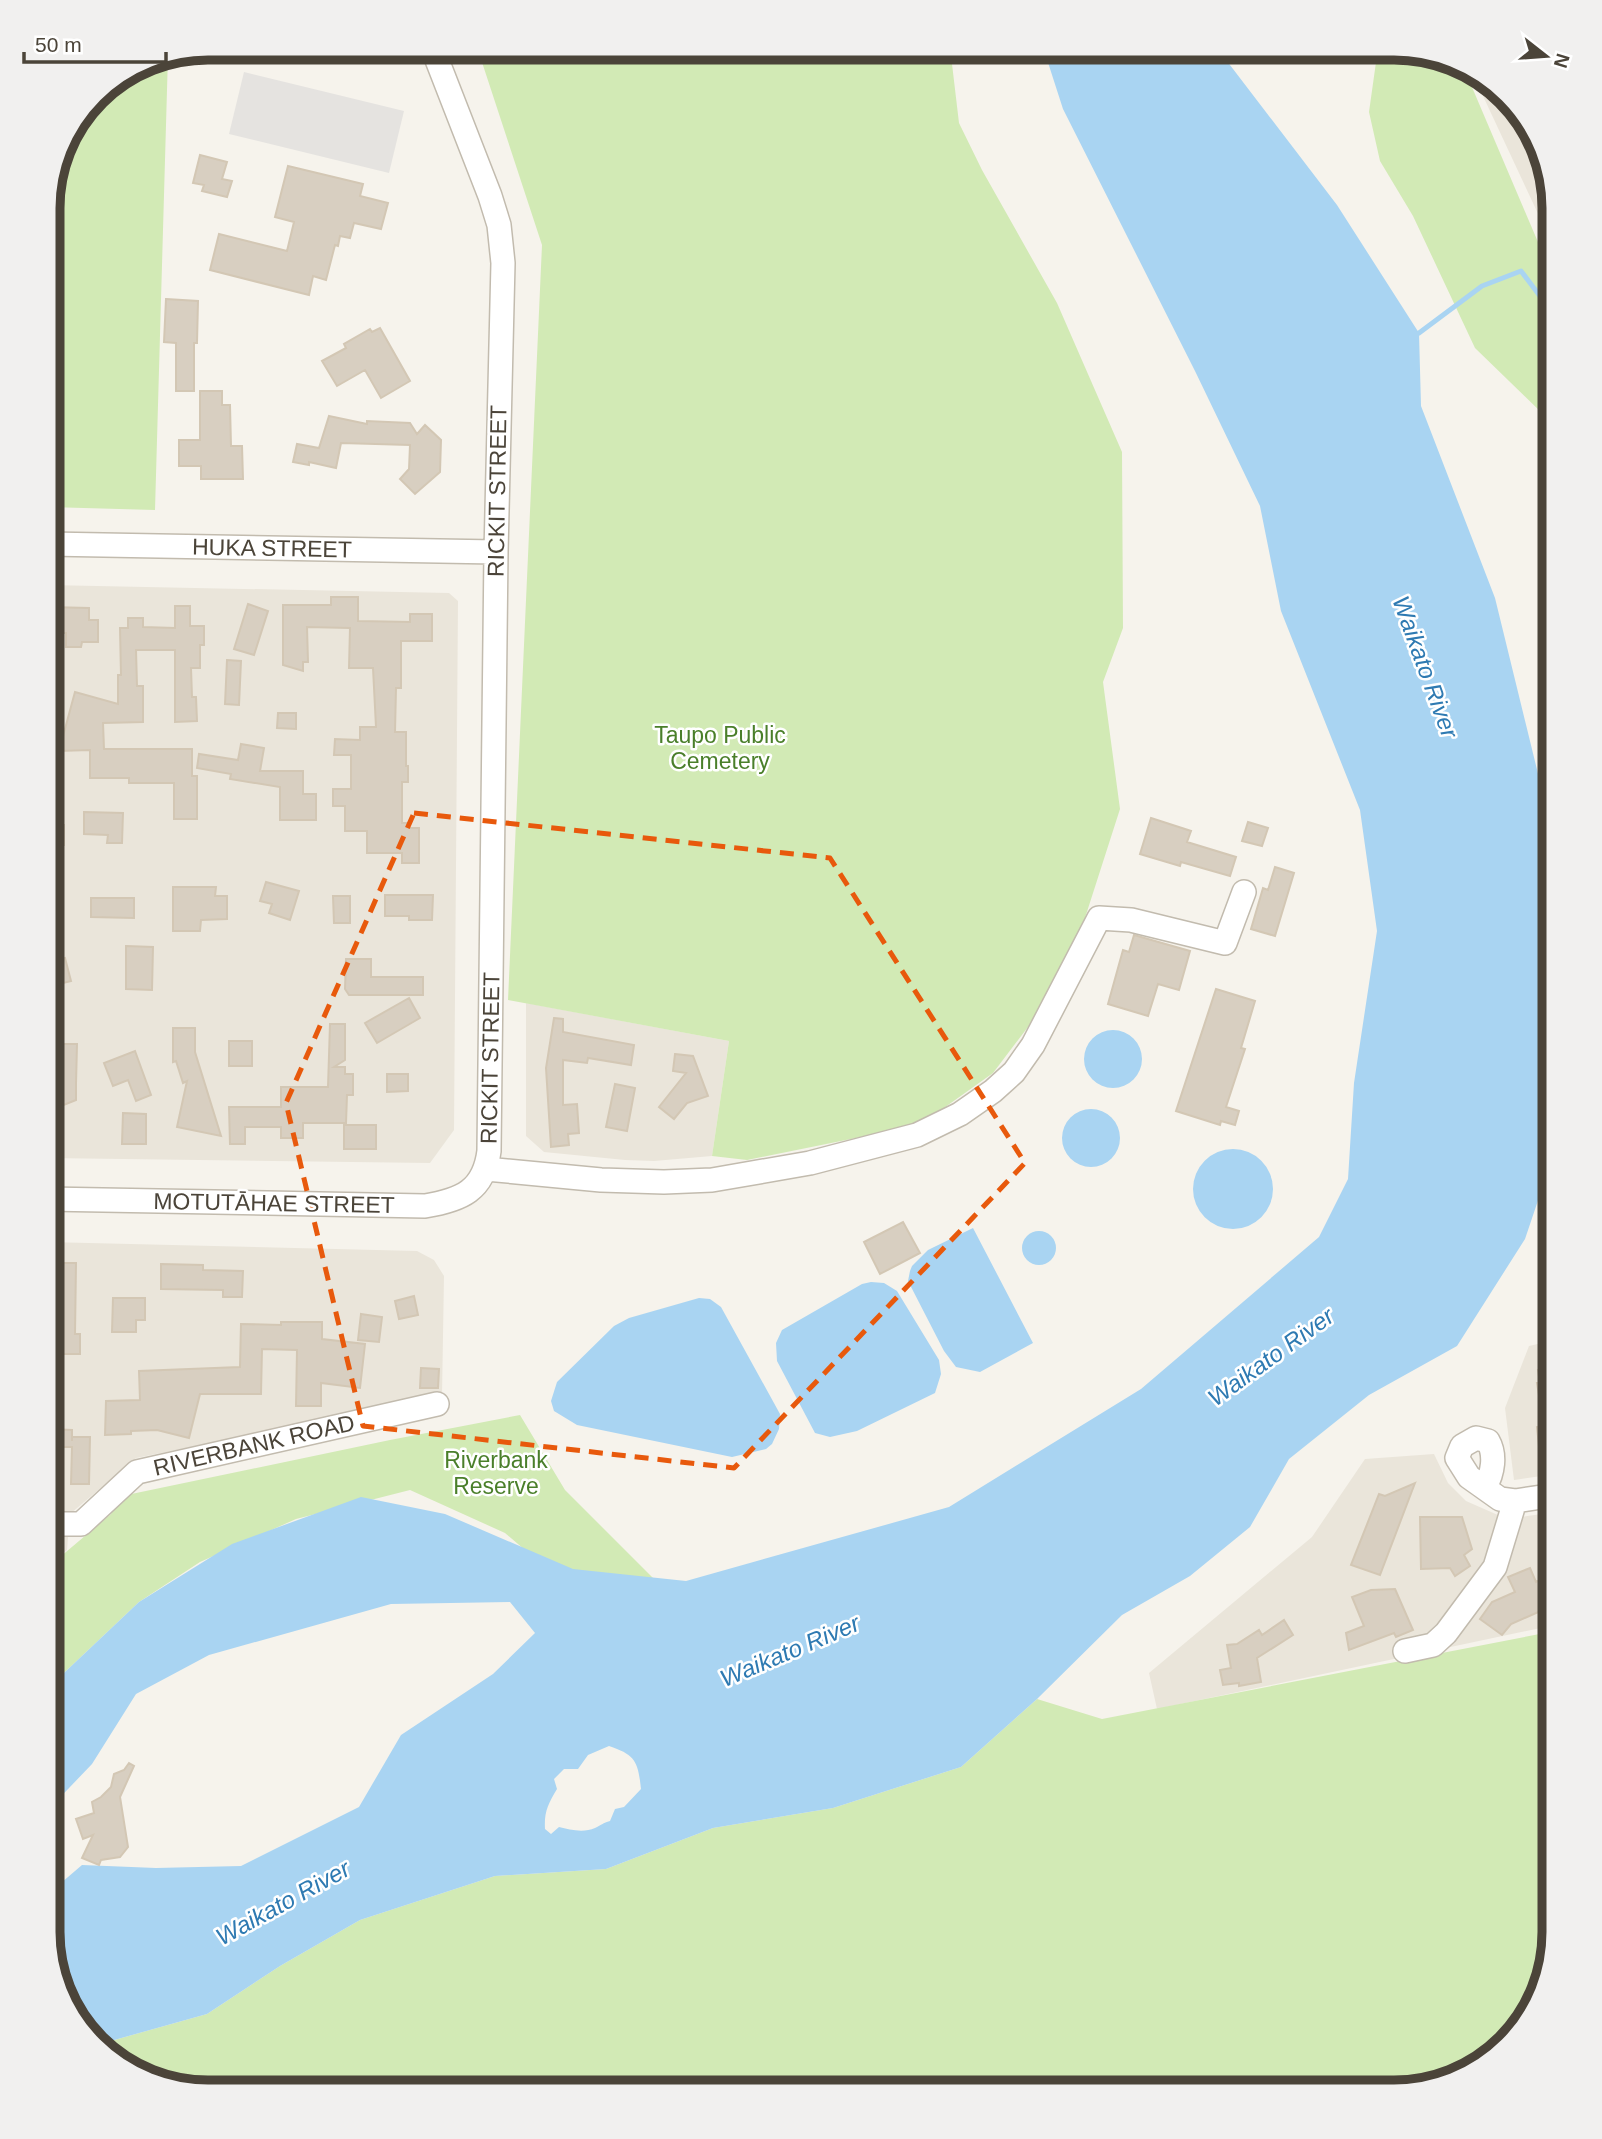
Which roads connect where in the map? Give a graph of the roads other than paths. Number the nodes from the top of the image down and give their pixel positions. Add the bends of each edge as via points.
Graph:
1 (437, 60) edge
2 (60, 544) edge
3 (496, 552) junction
4 (1244, 892) dead end
5 (486, 1169) junction
6 (60, 1199) edge
7 (437, 1404) dead end
8 (1485, 1487) dead end
9 (1542, 1497) edge
10 (1515, 1501) junction
11 (60, 1524) edge
12 (1405, 1651) dead end

1 - 3 street, RICKIT STREET via 499,225 503,263
2 - 3 street, HUKA STREET
3 - 5 street, RICKIT STREET
4 - 5 street, RICKIT STREET via 1225,943 1130,919 1099,918 1033,1045 1014,1072 960,1114 917,1135 810,1163 712,1180 601,1180
5 - 6 street, MOTUTĀHAE STREET via 464,1196 425,1206
7 - 11 street, RIVERBANK ROAD via 137,1472 81,1524
8 - 10 street via 1500,1499
9 - 10 street
10 - 12 street via 1495,1567 1446,1633 1433,1645

